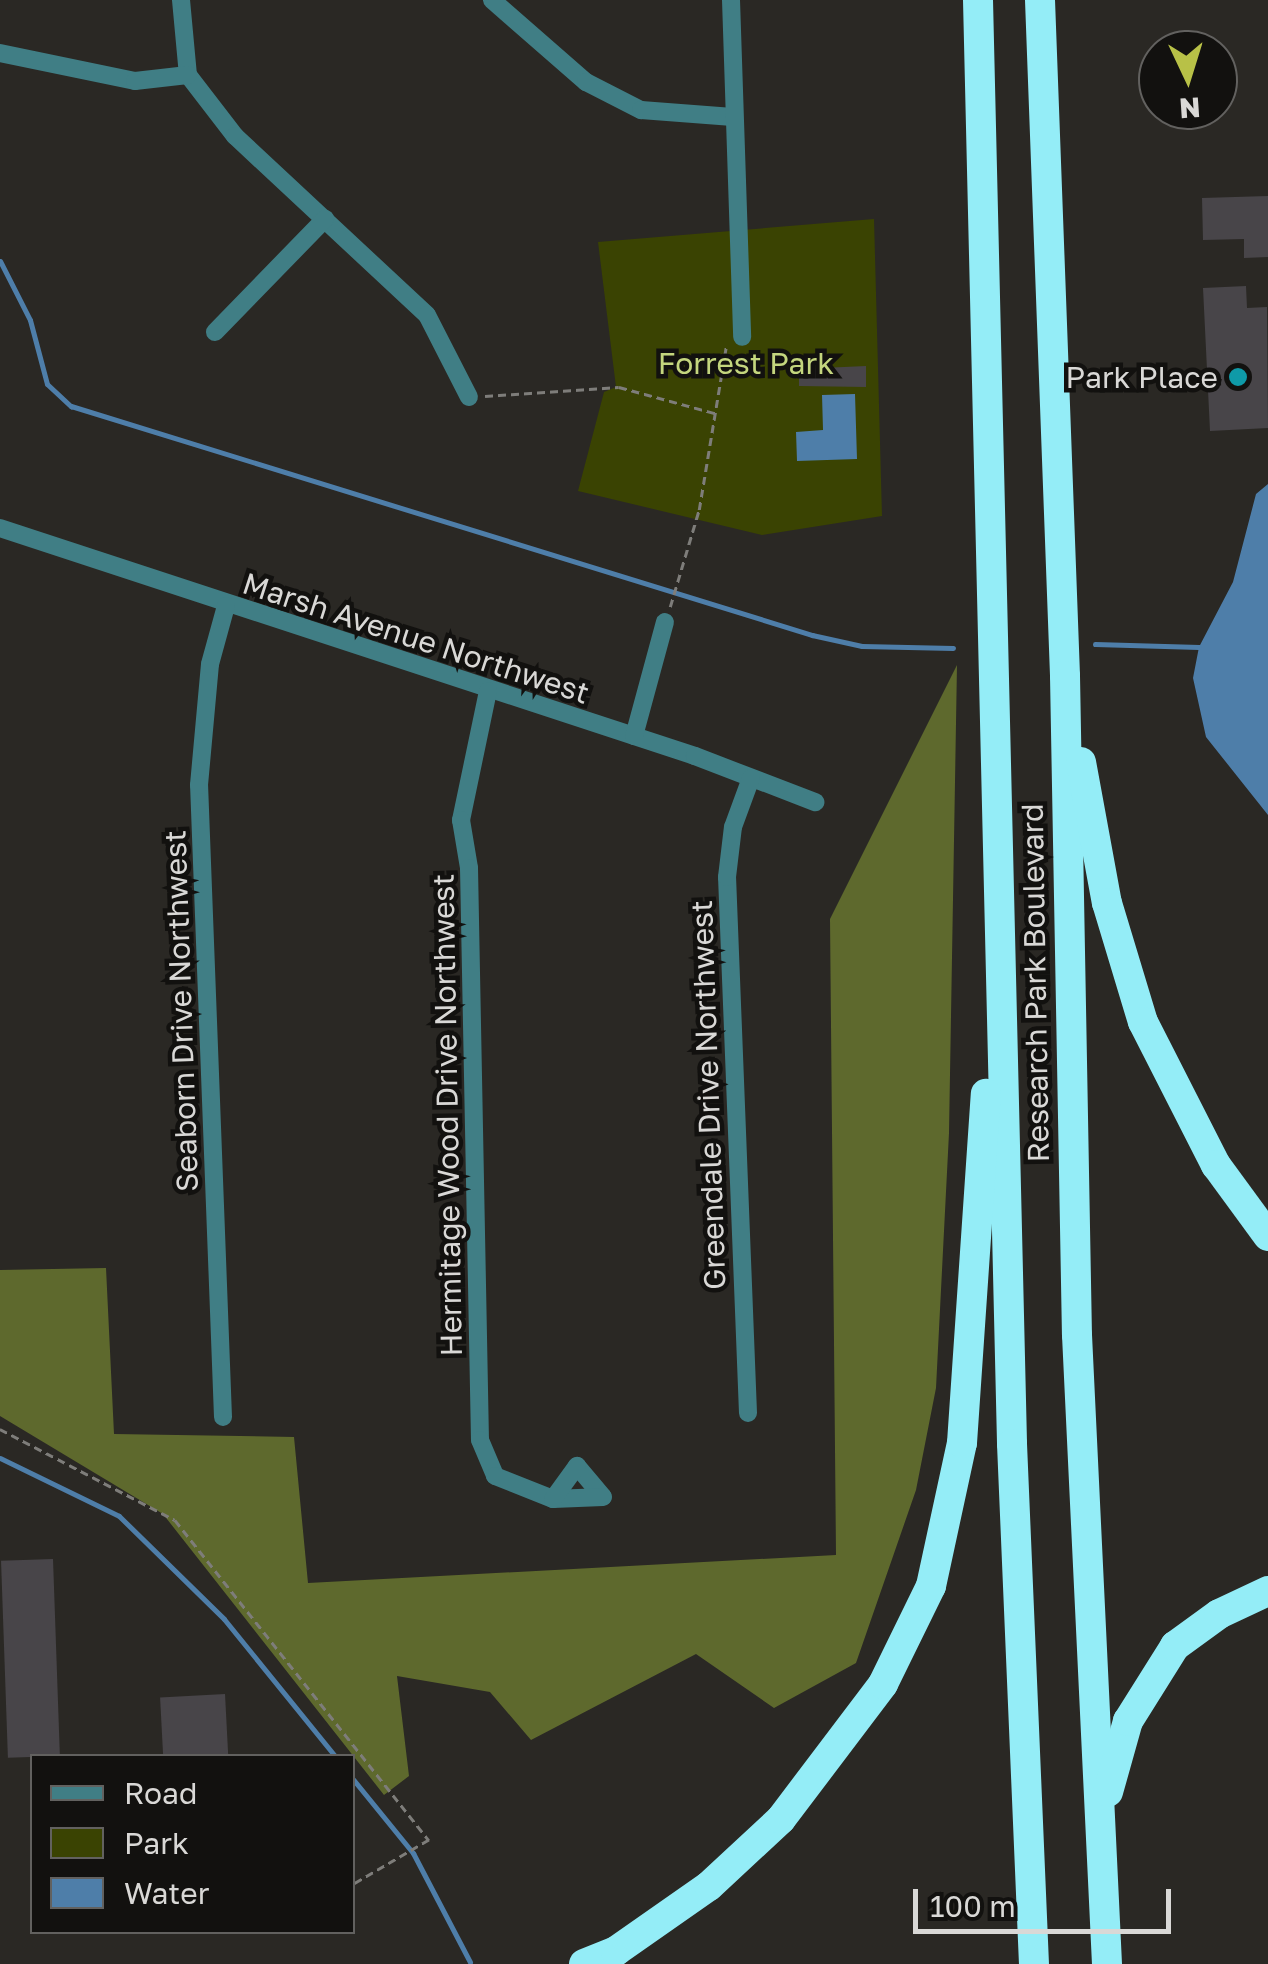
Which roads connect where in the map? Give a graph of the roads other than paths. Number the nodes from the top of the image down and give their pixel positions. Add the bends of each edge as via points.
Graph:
1 (181, 0) edge
2 (492, 0) edge
3 (731, 0) edge
4 (978, 0) edge
5 (1040, 0) edge
6 (0, 53) edge
7 (188, 75) junction
8 (733, 117) junction
9 (325, 219) junction
10 (214, 332) dead end
11 (734, 337) road end
12 (469, 397) road end
13 (0, 528) edge
14 (226, 606) junction
15 (665, 622) dead end
16 (1066, 676) junction
17 (488, 691) junction
18 (634, 736) junction
19 (750, 778) junction
20 (815, 802) dead end
21 (999, 887) junction
22 (1268, 1236) edge
23 (748, 1413) dead end
24 (224, 1417) dead end
25 (553, 1498) dead end
26 (1268, 1591) edge
27 (1100, 1819) junction
28 (584, 1964) edge
29 (1034, 1964) edge
30 (1106, 1964) edge

1 - 7 street
2 - 8 street via 586,82 641,110
3 - 8 street
4 - 21 highway, Research Park Boulevard
5 - 16 highway, Research Park Boulevard
6 - 7 street via 136,81
7 - 9 street via 235,136
8 - 11 street
9 - 10 street
9 - 12 street via 426,314
13 - 14 street, Marsh Avenue Northwest
14 - 17 street, Marsh Avenue Northwest
14 - 24 street, Seaborn Drive Northwest via 210,664 199,785
15 - 18 street
16 - 22 highway via 1107,903 1143,1022 1216,1165
16 - 27 highway, Research Park Boulevard via 1077,1335
17 - 18 street, Marsh Avenue Northwest
17 - 25 street, Hermitage Wood Drive Northwest via 462,820 475,1042 480,1440 496,1476
18 - 19 street, Marsh Avenue Northwest
19 - 20 street, Marsh Avenue Northwest
19 - 23 street, Greendale Drive Northwest via 733,827 727,876
21 - 28 highway via 962,1443 931,1586 883,1684 781,1818 709,1886 616,1951
21 - 29 highway, Research Park Boulevard
26 - 27 highway via 1219,1614 1175,1646 1128,1721
27 - 30 highway, Research Park Boulevard

